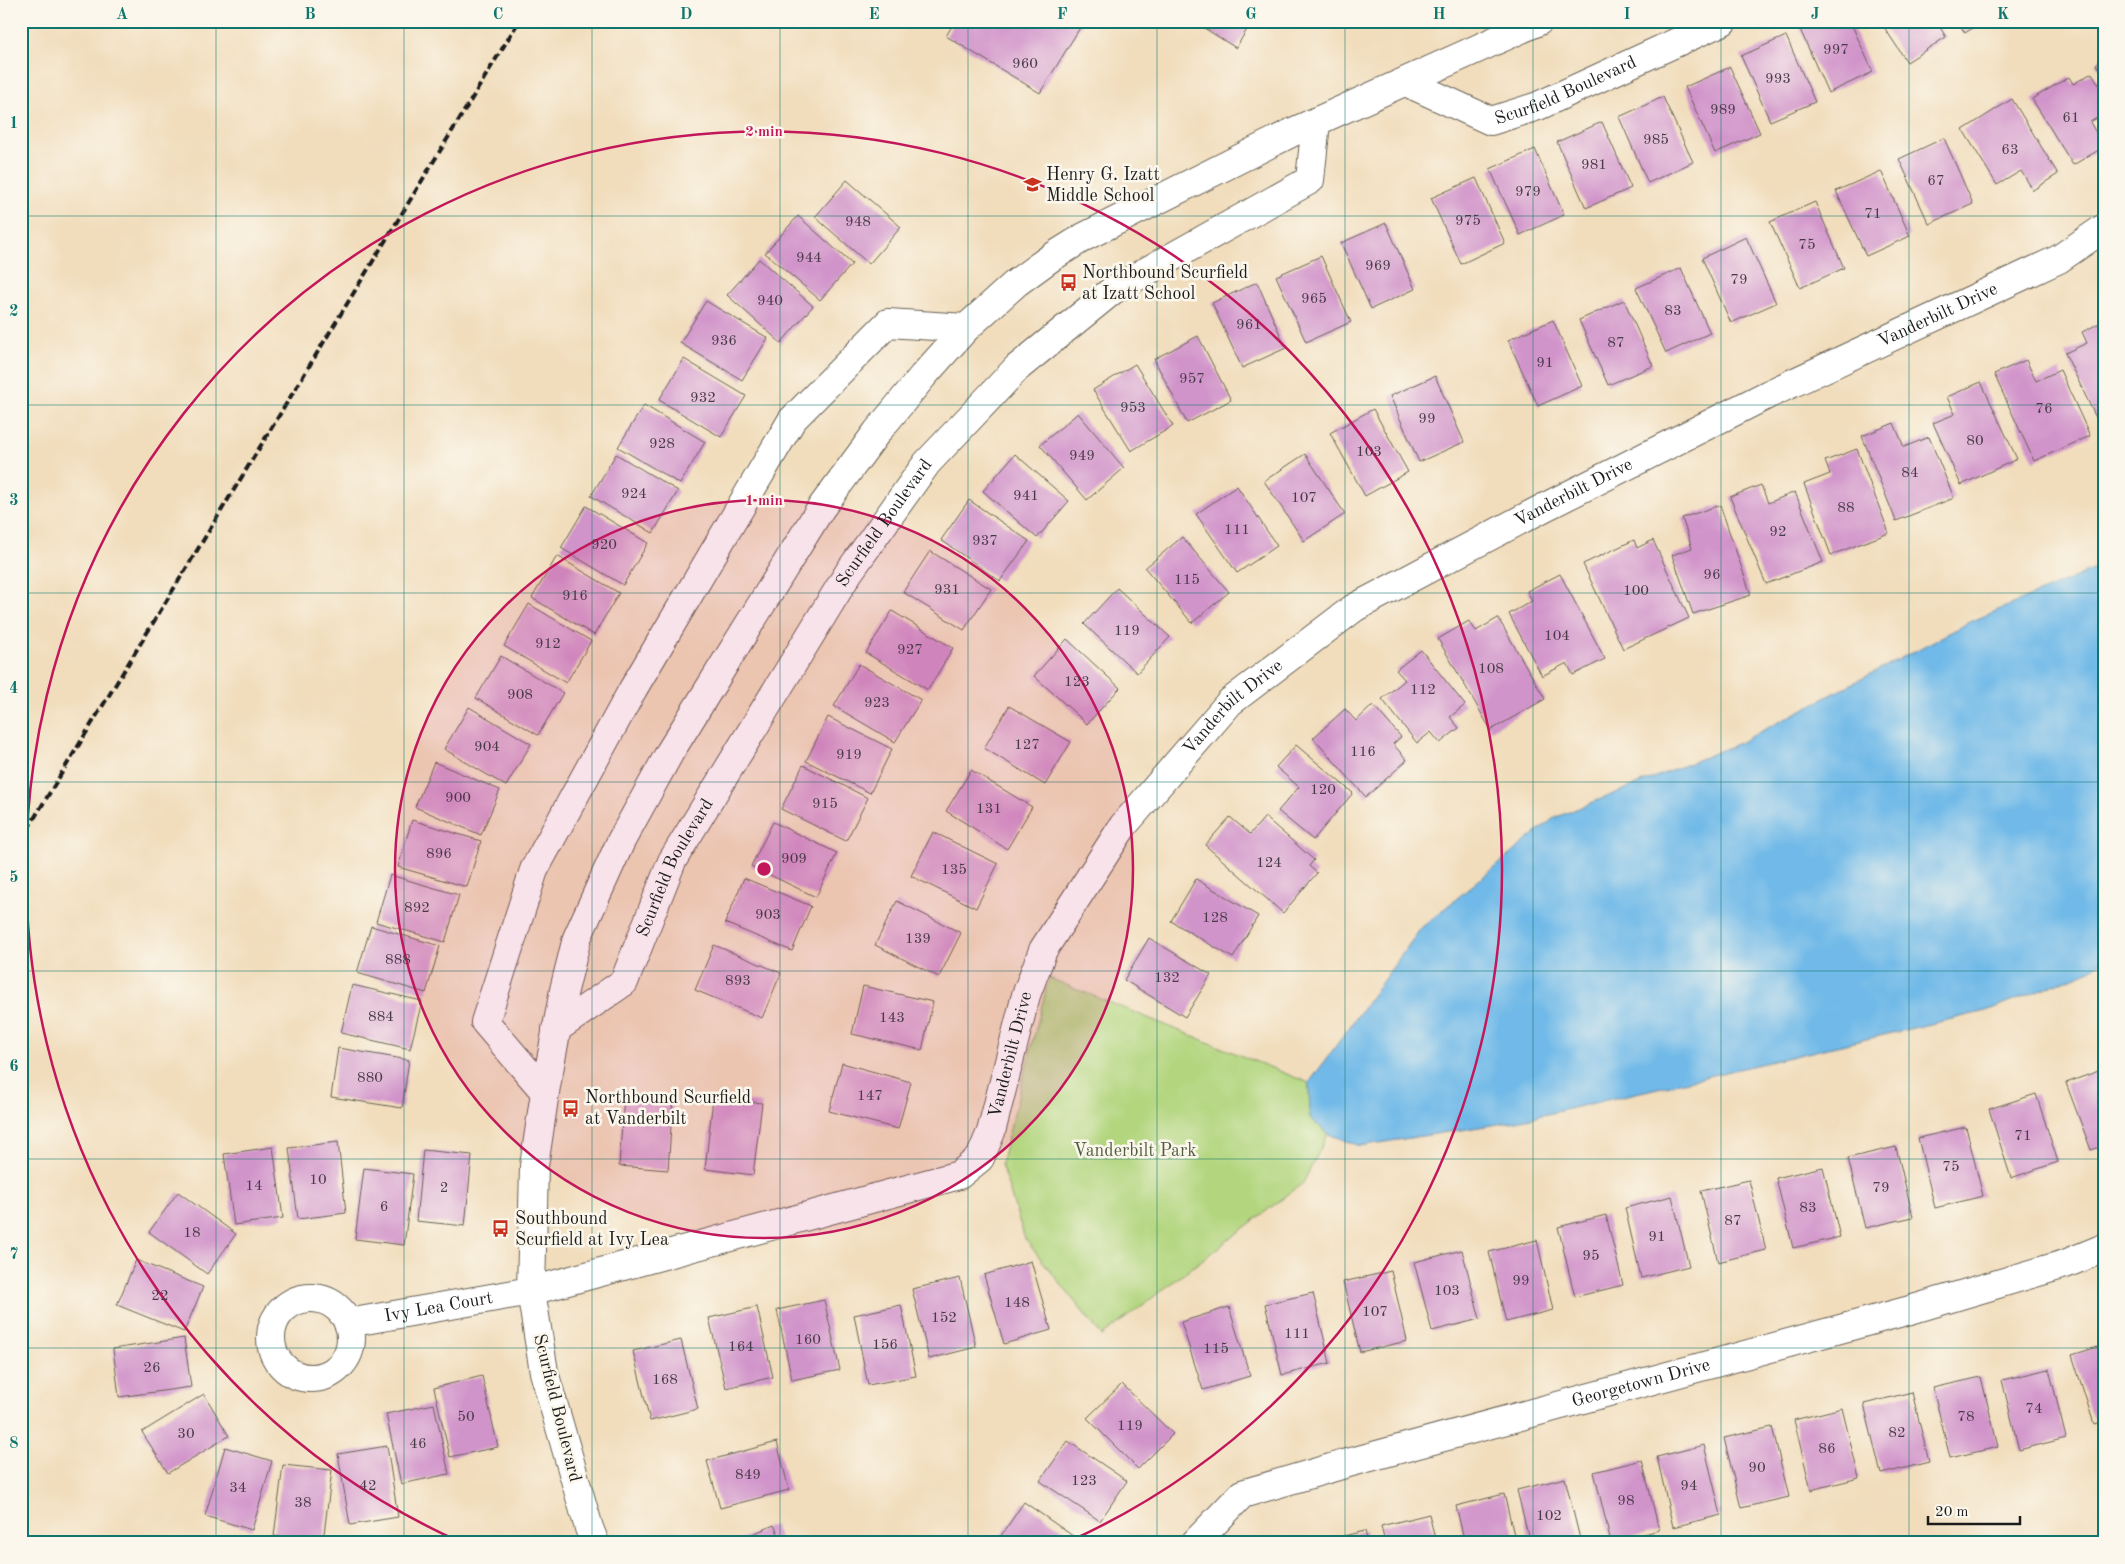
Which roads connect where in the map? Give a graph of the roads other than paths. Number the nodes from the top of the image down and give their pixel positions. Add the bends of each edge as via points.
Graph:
1 (1539, 21) edge
2 (1723, 21) edge
3 (1406, 82) junction
4 (1316, 122) junction
5 (2104, 228) edge
6 (966, 328) junction
7 (556, 1029) junction
8 (545, 1092) junction
9 (2104, 1248) edge
10 (531, 1291) junction
11 (348, 1323) dead end
12 (595, 1543) edge
13 (1195, 1543) edge

1 - 3 street, Scurfield Boulevard
2 - 3 street, Scurfield Boulevard via 1538,106 1491,121
3 - 4 street, Scurfield Boulevard
4 - 6 street, Scurfield Boulevard via 1084,237 1024,277
4 - 7 street, Scurfield Boulevard via 1310,180 1113,290 1018,368 927,463 849,572 672,860 624,982
5 - 10 street, Vanderbilt Drive via 2059,259 1769,394 1354,608 1230,702 1123,826 1043,950 1026,995 991,1132 980,1158 959,1175
6 - 7 street, Scurfield Boulevard via 877,432 821,508 670,752 621,841 578,938
6 - 8 street via 888,323 792,420 628,698 534,870 486,1022
7 - 8 street, Scurfield Boulevard
8 - 10 street, Scurfield Boulevard via 534,1166
9 - 13 street, Georgetown Drive via 2065,1264 1910,1310 1242,1494
10 - 11 street, Ivy Lea Court
10 - 12 street, Scurfield Boulevard via 544,1372

